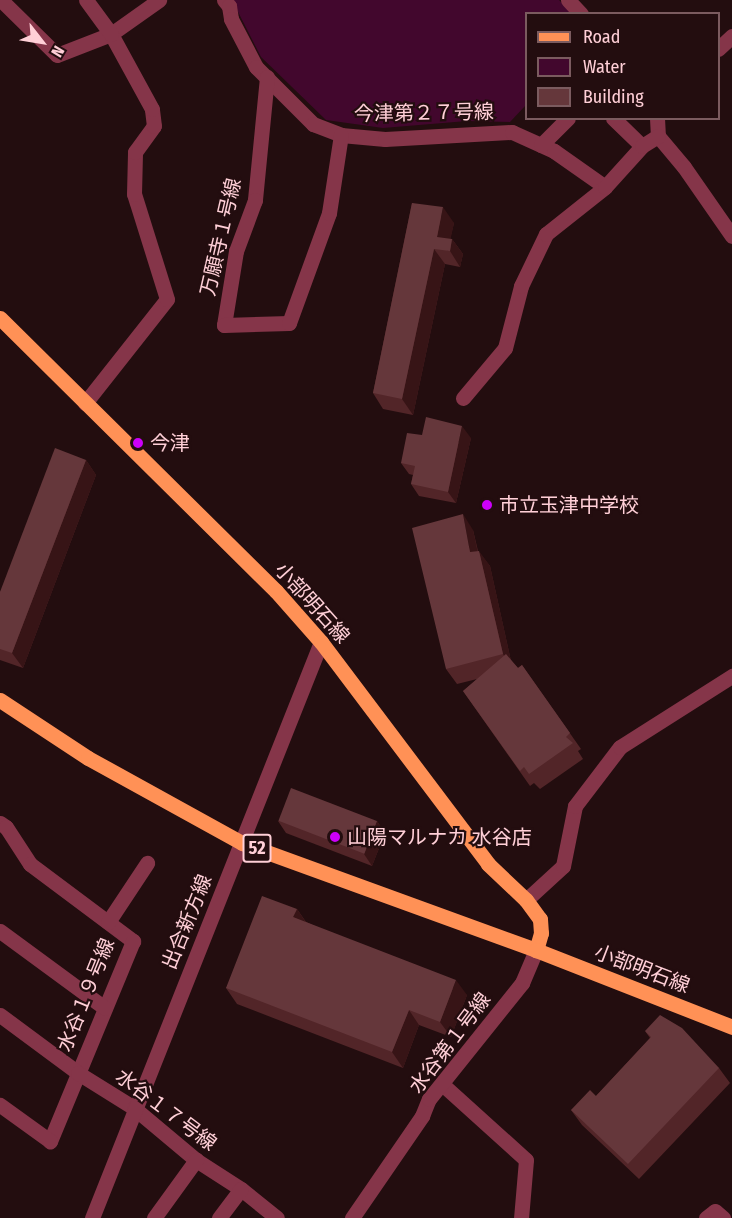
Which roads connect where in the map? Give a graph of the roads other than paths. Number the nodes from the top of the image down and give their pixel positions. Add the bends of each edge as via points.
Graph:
1 (1, 0) edge
2 (86, 0) edge
3 (159, 0) edge
4 (224, 0) edge
5 (568, 0) edge
6 (579, 12) edge
7 (111, 34) junction
8 (732, 36) edge
9 (720, 48) edge
10 (267, 77) junction
11 (566, 120) edge
12 (615, 120) edge
13 (657, 120) edge
14 (341, 135) junction
15 (658, 136) junction
16 (541, 145) junction
17 (642, 146) junction
18 (605, 187) junction
19 (732, 236) edge
20 (0, 318) edge
21 (463, 398) dead end
22 (85, 403) junction
23 (321, 642) junction
24 (732, 676) edge
25 (0, 700) edge
26 (0, 823) edge
27 (242, 843) junction
28 (147, 863) dead end
29 (526, 900) junction
30 (108, 922) junction
31 (0, 931) edge
32 (536, 950) junction
33 (105, 1008) junction
34 (0, 1015) edge
35 (732, 1027) edge
36 (78, 1073) junction
37 (442, 1084) junction
38 (0, 1105) edge
39 (134, 1108) junction
40 (196, 1160) junction
41 (242, 1189) junction
42 (92, 1218) edge
43 (154, 1218) edge
44 (219, 1218) edge
45 (277, 1218) edge
46 (352, 1218) edge
47 (521, 1218) edge
48 (706, 1218) edge
49 (723, 1218) edge

1 - 7 street via 57,55
2 - 7 street
3 - 7 street
4 - 10 street, 今津第２７号線 via 229,6 225,20
5 - 6 street
7 - 22 street via 152,109 154,126 135,152 134,194 167,299
8 - 9 street
10 - 14 street, 今津第２７号線 via 313,124
10 - 14 street, 万願寺１号線 via 255,200 236,251 224,325 289,323 329,213
11 - 16 street
12 - 17 street
13 - 15 street
14 - 16 street, 今津第２７号線 via 384,139 512,132
15 - 17 street
15 - 19 street
16 - 18 street, 今津第２７号線
17 - 18 street
18 - 21 street via 546,234 521,286 505,348
20 - 22 main road, 小部明石線
22 - 23 main road, 小部明石線 via 276,591
23 - 27 street, 出合新方線
23 - 29 main road, 小部明石線 via 488,864
24 - 29 street via 620,747 575,806 563,866
25 - 27 main road, 小部明石線 / 52 via 88,758
26 - 30 street, 水谷１９号線 via 30,864
27 - 32 main road, 小部明石線 / 52
27 - 39 street, 出合新方線
28 - 30 street
29 - 32 main road, 小部明石線 via 540,919
30 - 33 street, 水谷１９号線 via 133,941
31 - 33 street
32 - 35 main road, 小部明石線 / 52
32 - 37 street, 水谷第１号線 via 522,982
33 - 36 street, 水谷１９号線
34 - 36 street, 水谷１７号線
36 - 38 street, 水谷１９号線 via 50,1141
36 - 39 street, 水谷１７号線
37 - 46 street, 水谷第１号線
37 - 47 street via 526,1160
39 - 40 street, 水谷１７号線
39 - 42 street, 出合新方線
40 - 41 street, 水谷１７号線
40 - 43 street
41 - 44 street
41 - 45 street, 水谷１７号線
48 - 49 street via 716,1211

